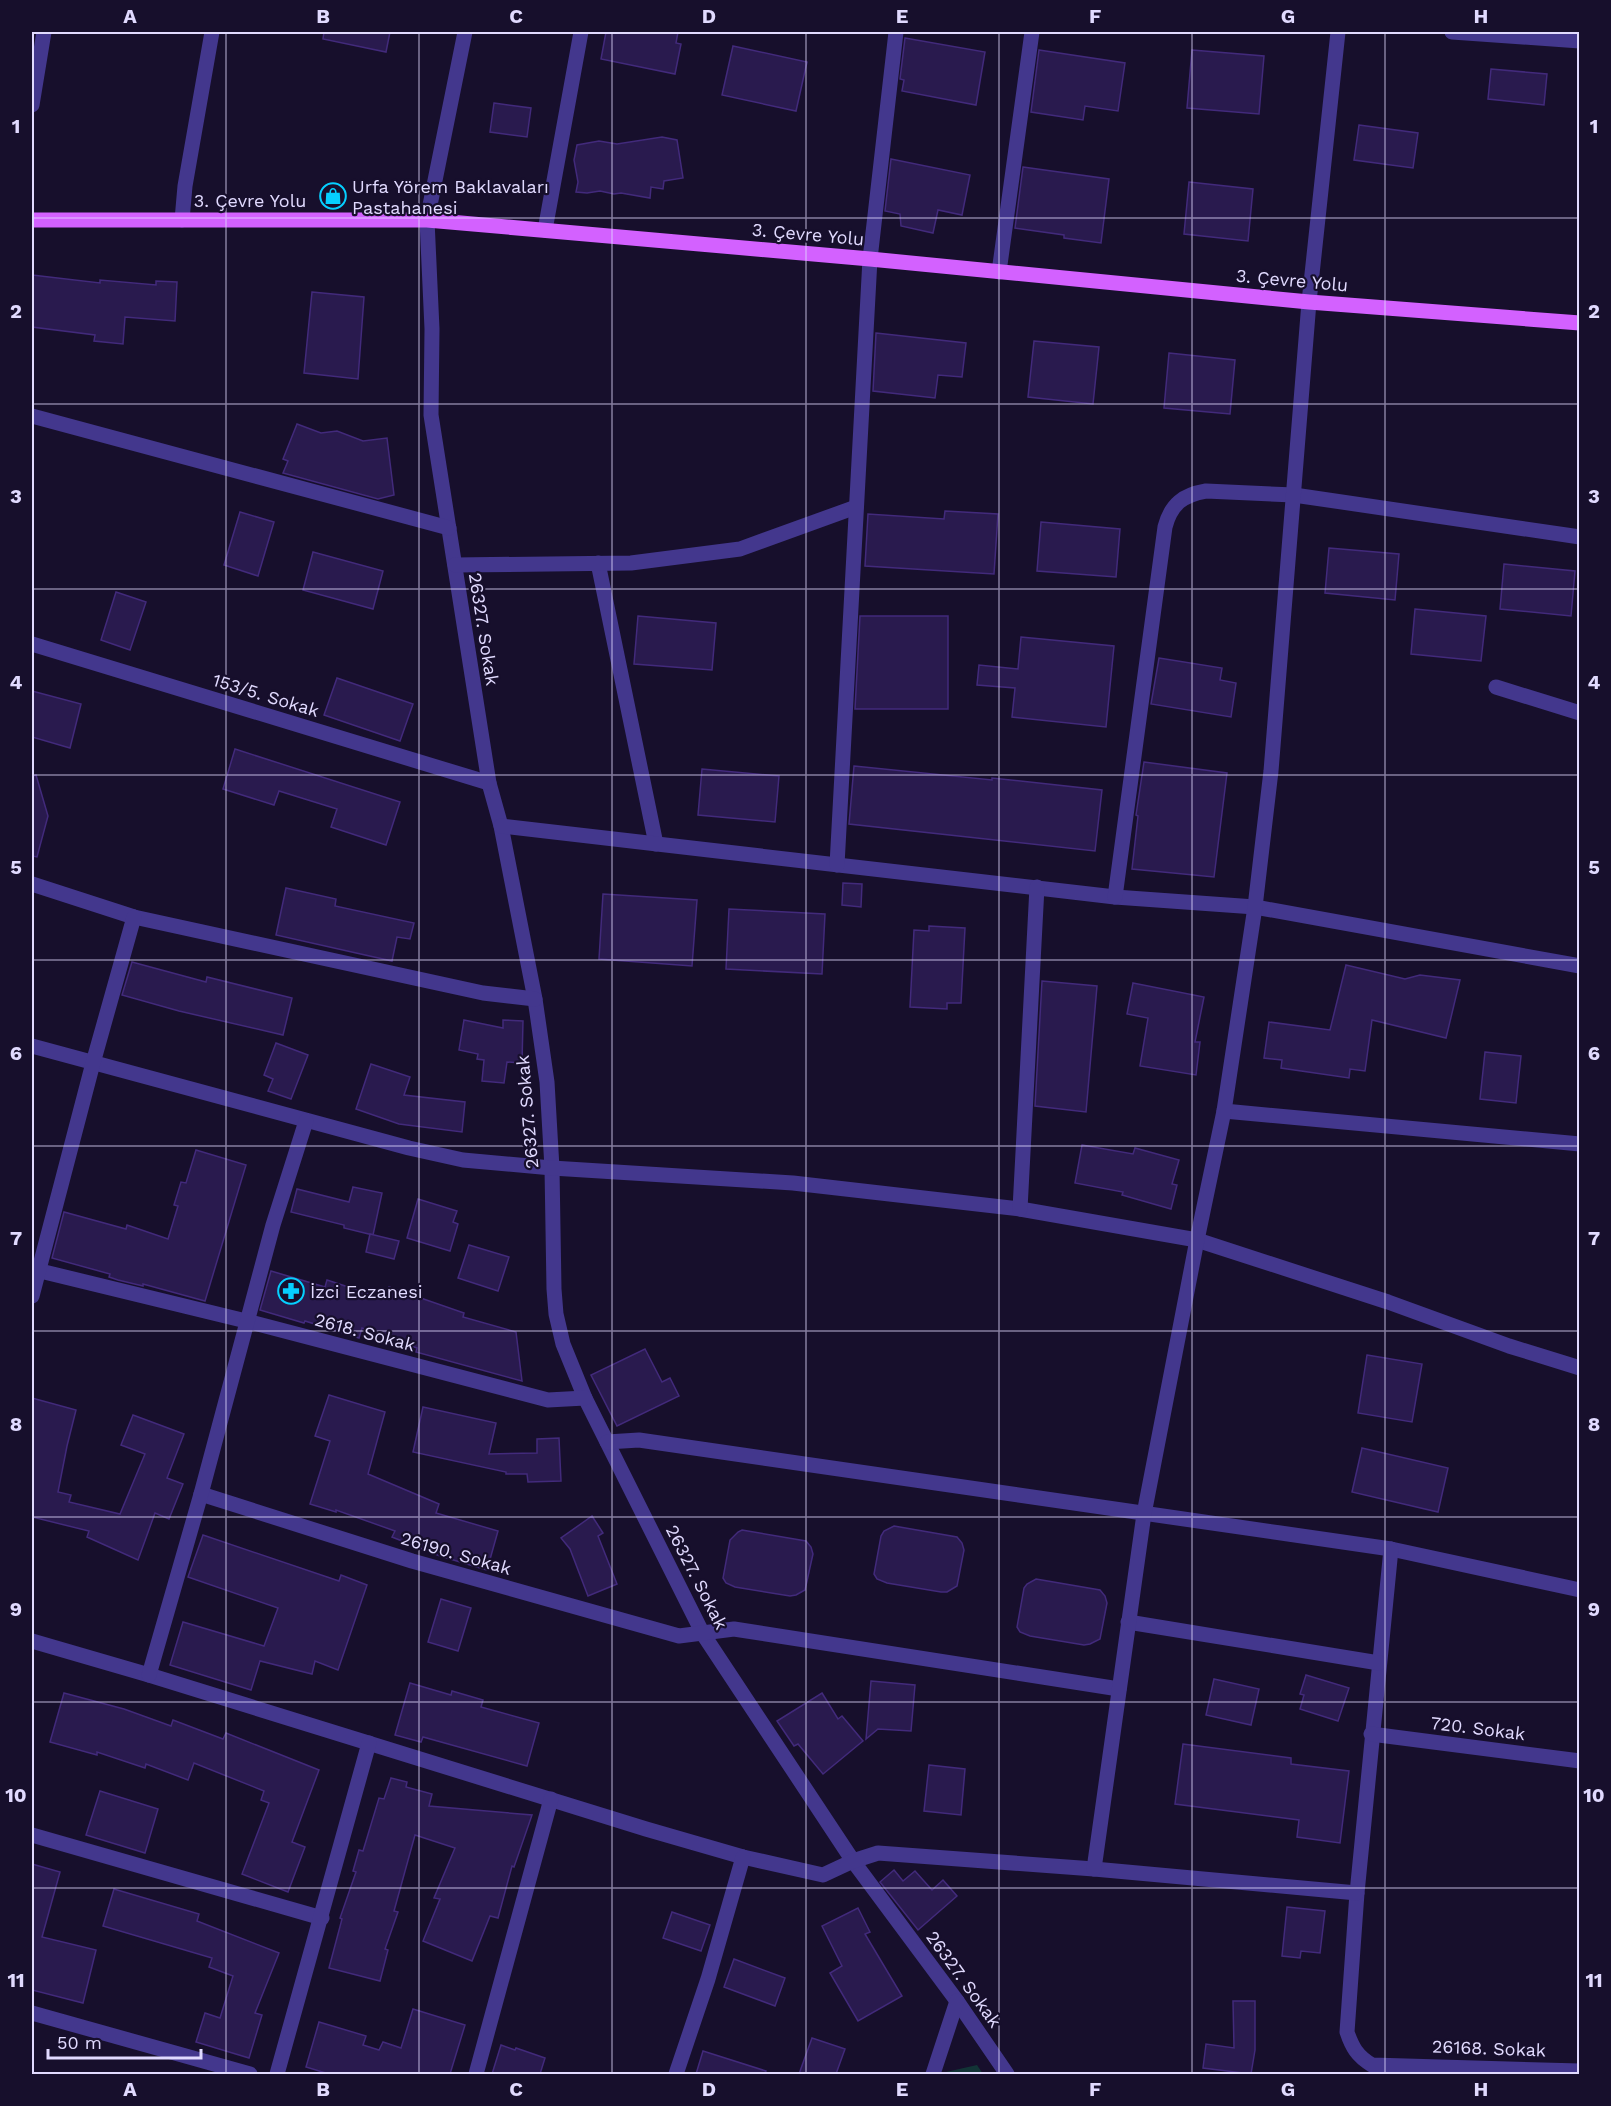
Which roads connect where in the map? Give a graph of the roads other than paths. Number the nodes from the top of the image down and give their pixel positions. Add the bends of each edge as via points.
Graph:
1 (44, 32) edge
2 (212, 32) edge
3 (465, 32) edge
4 (581, 32) edge
5 (897, 32) edge
6 (1032, 32) edge
7 (1338, 32) edge
8 (1452, 32) edge
9 (1580, 41) edge
10 (34, 65) edge
11 (32, 105) edge
12 (32, 220) edge
13 (182, 220) junction
14 (427, 220) junction
15 (545, 230) junction
16 (870, 259) junction
17 (999, 272) junction
18 (1309, 302) junction
19 (1580, 323) edge
20 (32, 416) edge
21 (1294, 495) junction
22 (856, 507) junction
23 (449, 528) junction
24 (1580, 537) edge
25 (598, 563) junction
26 (455, 565) junction
27 (32, 644) edge
28 (1496, 687) dead end
29 (1580, 713) edge
30 (489, 783) junction
31 (501, 826) junction
32 (656, 844) junction
33 (837, 864) junction
34 (32, 884) edge
35 (1036, 887) junction
36 (1115, 897) junction
37 (1255, 907) junction
38 (134, 917) junction
39 (1580, 966) edge
40 (535, 999) junction
41 (32, 1046) edge
42 (93, 1063) junction
43 (1224, 1111) junction
44 (306, 1121) junction
45 (1580, 1144) edge
46 (552, 1168) junction
47 (1020, 1209) junction
48 (1197, 1240) junction
49 (35, 1269) edge
50 (32, 1296) edge
51 (246, 1321) junction
52 (1580, 1368) edge
53 (585, 1398) junction
54 (607, 1442) junction
55 (201, 1494) junction
56 (1144, 1514) junction
57 (1390, 1549) junction
58 (1580, 1590) edge
59 (1128, 1622) junction
60 (703, 1634) junction
61 (32, 1641) edge
62 (1379, 1663) junction
63 (149, 1675) junction
64 (1119, 1689) junction
65 (1371, 1734) junction
66 (369, 1743) junction
67 (1580, 1761) edge
68 (551, 1799) junction
69 (32, 1835) edge
70 (742, 1857) junction
71 (853, 1861) junction
72 (1094, 1869) junction
73 (1357, 1893) junction
74 (321, 1918) junction
75 (957, 2001) junction
76 (32, 2013) edge
77 (1513, 2071) edge
78 (1580, 2071) edge
79 (250, 2074) edge
80 (277, 2074) edge
81 (476, 2074) edge
82 (676, 2074) edge
83 (933, 2074) edge
84 (1007, 2074) edge

1 - 10 street
2 - 13 street
3 - 14 street, 26327. Sokak
4 - 15 street
5 - 16 street
6 - 17 street
7 - 18 street
8 - 9 street
10 - 11 street
12 - 13 main road, 3. Çevre Yolu
13 - 14 main road, 3. Çevre Yolu
14 - 15 main road, 3. Çevre Yolu
14 - 23 street, 26327. Sokak via 431,415
15 - 16 main road, 3. Çevre Yolu
16 - 17 main road, 3. Çevre Yolu
16 - 22 street
17 - 18 main road, 3. Çevre Yolu
18 - 19 main road, 3. Çevre Yolu
18 - 21 street
20 - 23 street
21 - 24 street
21 - 36 street via 1192,493 1174,505 1168,515
21 - 37 street via 1271,771
22 - 25 street via 741,549 631,563
22 - 33 street
23 - 26 street, 26327. Sokak
25 - 26 street
25 - 32 street
26 - 30 street, 26327. Sokak
27 - 30 street, 153/5. Sokak
28 - 29 street
30 - 31 street, 26327. Sokak
31 - 32 street
31 - 40 street, 26327. Sokak
32 - 33 street
33 - 35 street
34 - 38 street
35 - 36 street
35 - 47 street
36 - 37 street
37 - 39 street
37 - 43 street
38 - 40 street via 483,993
38 - 42 street
40 - 46 street, 26327. Sokak via 547,1082
41 - 42 street
42 - 44 street
42 - 49 street
43 - 45 street
43 - 48 street
44 - 46 street via 463,1160
44 - 51 street
46 - 47 street via 793,1183
46 - 53 street, 26327. Sokak via 555,1314
47 - 48 street
48 - 52 street
48 - 56 street
49 - 50 street
49 - 51 street, 2618. Sokak
51 - 53 street, 2618. Sokak via 548,1400
51 - 55 street
53 - 54 street, 26327. Sokak
54 - 56 street via 639,1440
54 - 60 street, 26327. Sokak
55 - 60 street, 26190. Sokak via 412,1561 668,1633
55 - 63 street
56 - 57 street
56 - 59 street
57 - 58 street
57 - 62 street, 26168. Sokak
59 - 62 street
59 - 64 street
60 - 64 street, 26190. Sokak via 734,1629
60 - 71 street, 26327. Sokak
61 - 63 street
62 - 65 street, 26168. Sokak
63 - 66 street
64 - 72 street
65 - 67 street, 720. Sokak
65 - 73 street, 26168. Sokak
66 - 68 street
66 - 74 street
68 - 70 street
68 - 81 street
69 - 74 street
70 - 71 street via 824,1875
70 - 82 street
71 - 72 street via 878,1853
71 - 75 street, 26327. Sokak
72 - 73 street
73 - 77 street, 26168. Sokak via 1347,2032 1362,2059 1371,2065
74 - 80 street
75 - 83 street
75 - 84 street, 26327. Sokak
76 - 79 street
77 - 78 street, 26168. Sokak

